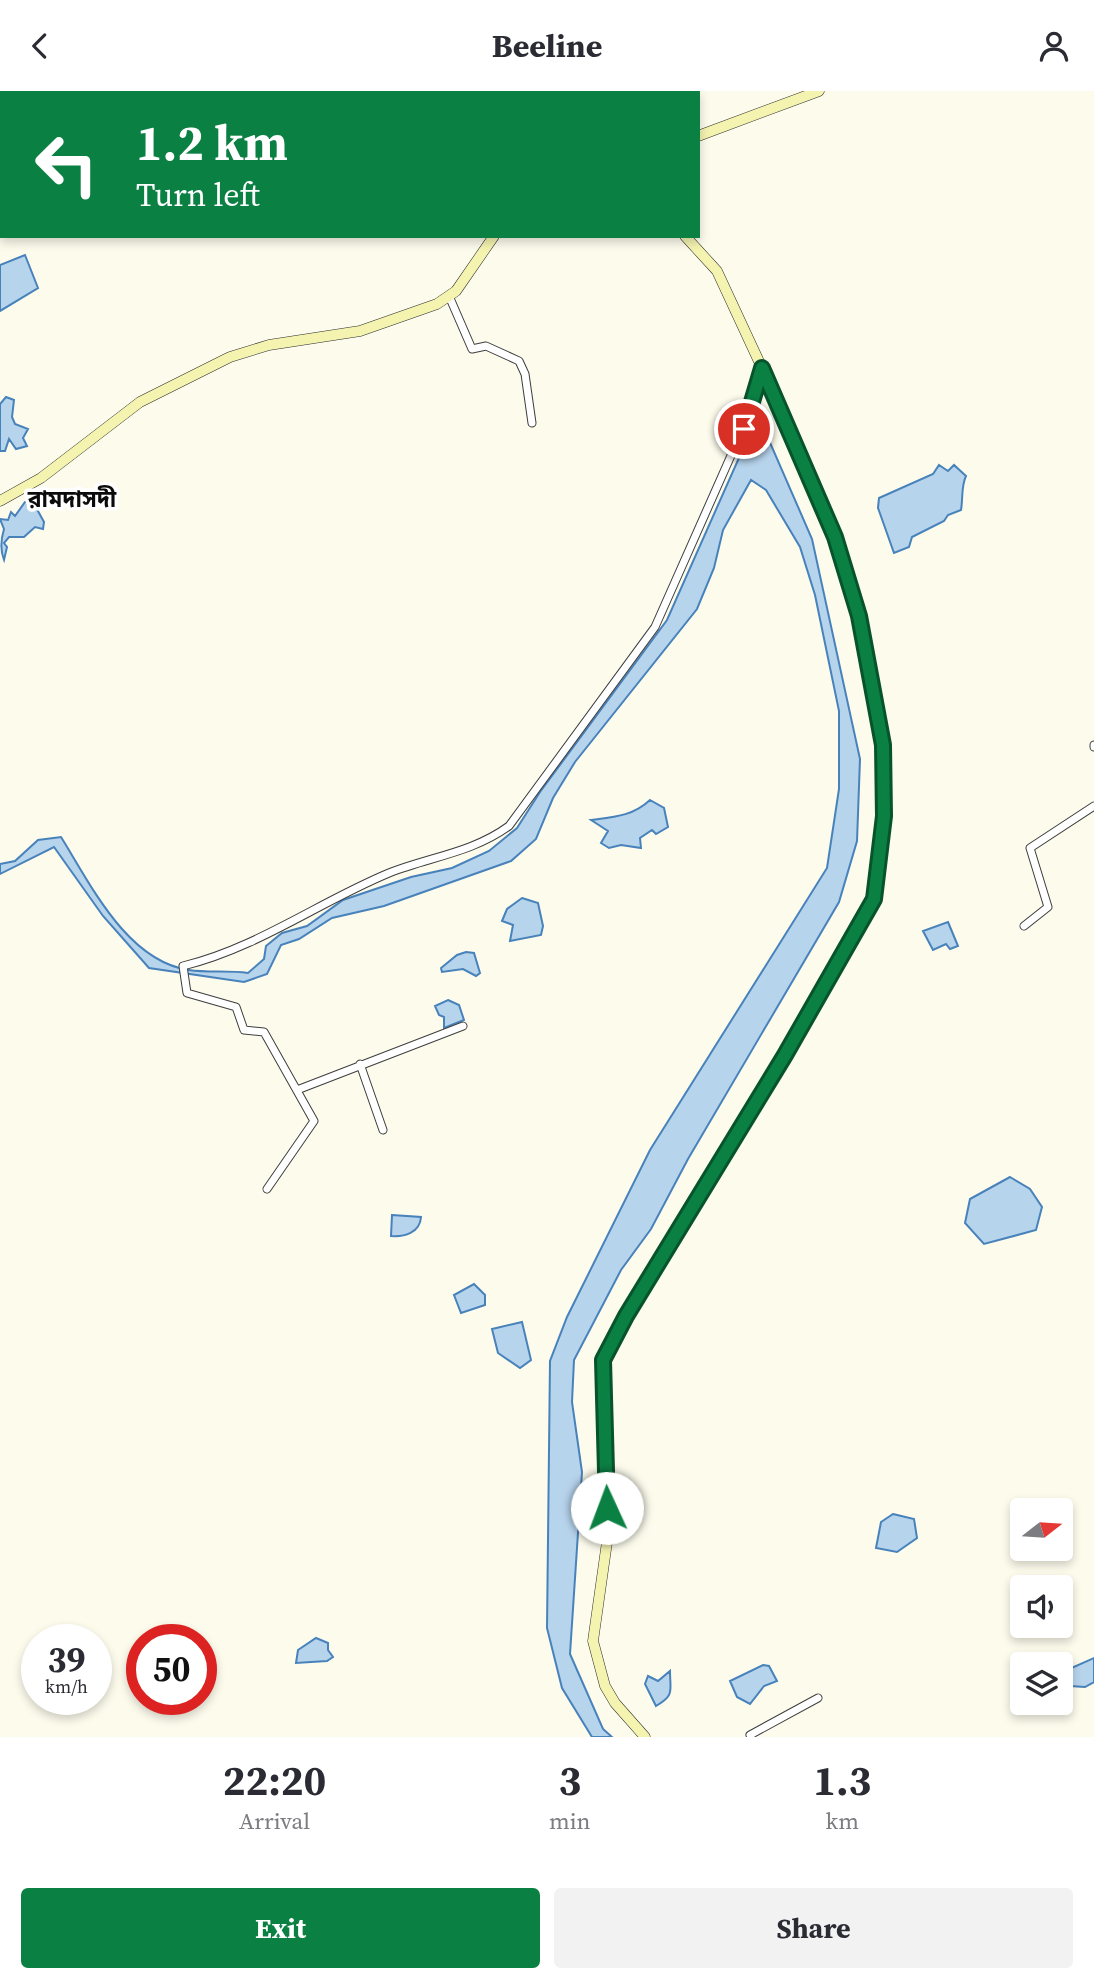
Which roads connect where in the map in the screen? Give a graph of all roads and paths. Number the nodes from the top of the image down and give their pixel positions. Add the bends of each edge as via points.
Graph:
1 (819, 91) edge
2 (700, 135) edge
3 (493, 238) edge
4 (687, 238) edge
5 (449, 296) junction
6 (762, 368) junction
7 (532, 423) dead end
8 (0, 501) edge
9 (1094, 806) edge
10 (1024, 926) dead end
11 (463, 1026) dead end
12 (360, 1064) junction
13 (297, 1090) junction
14 (383, 1130) dead end
15 (267, 1189) dead end
16 (818, 1698) dead end
17 (645, 1737) edge
18 (751, 1737) edge

1 - 2 main road
3 - 5 main road via 481,260
4 - 6 main road via 717,271
5 - 7 street via 472,349 486,347 519,361
5 - 8 main road via 360,331 269,345 218,363 140,402 41,478
6 - 13 street via 749,415 655,627 509,826 461,851 358,887 218,958 183,966 187,993 236,1007 244,1030 264,1032
6 - 17 main road via 835,537 859,616 883,745 884,816 874,899 867,916 603,1360 608,1535 593,1641 605,1686
9 - 10 street via 1030,848 1048,907
11 - 12 street
12 - 13 street
12 - 14 street
13 - 15 street via 314,1121
16 - 18 street

